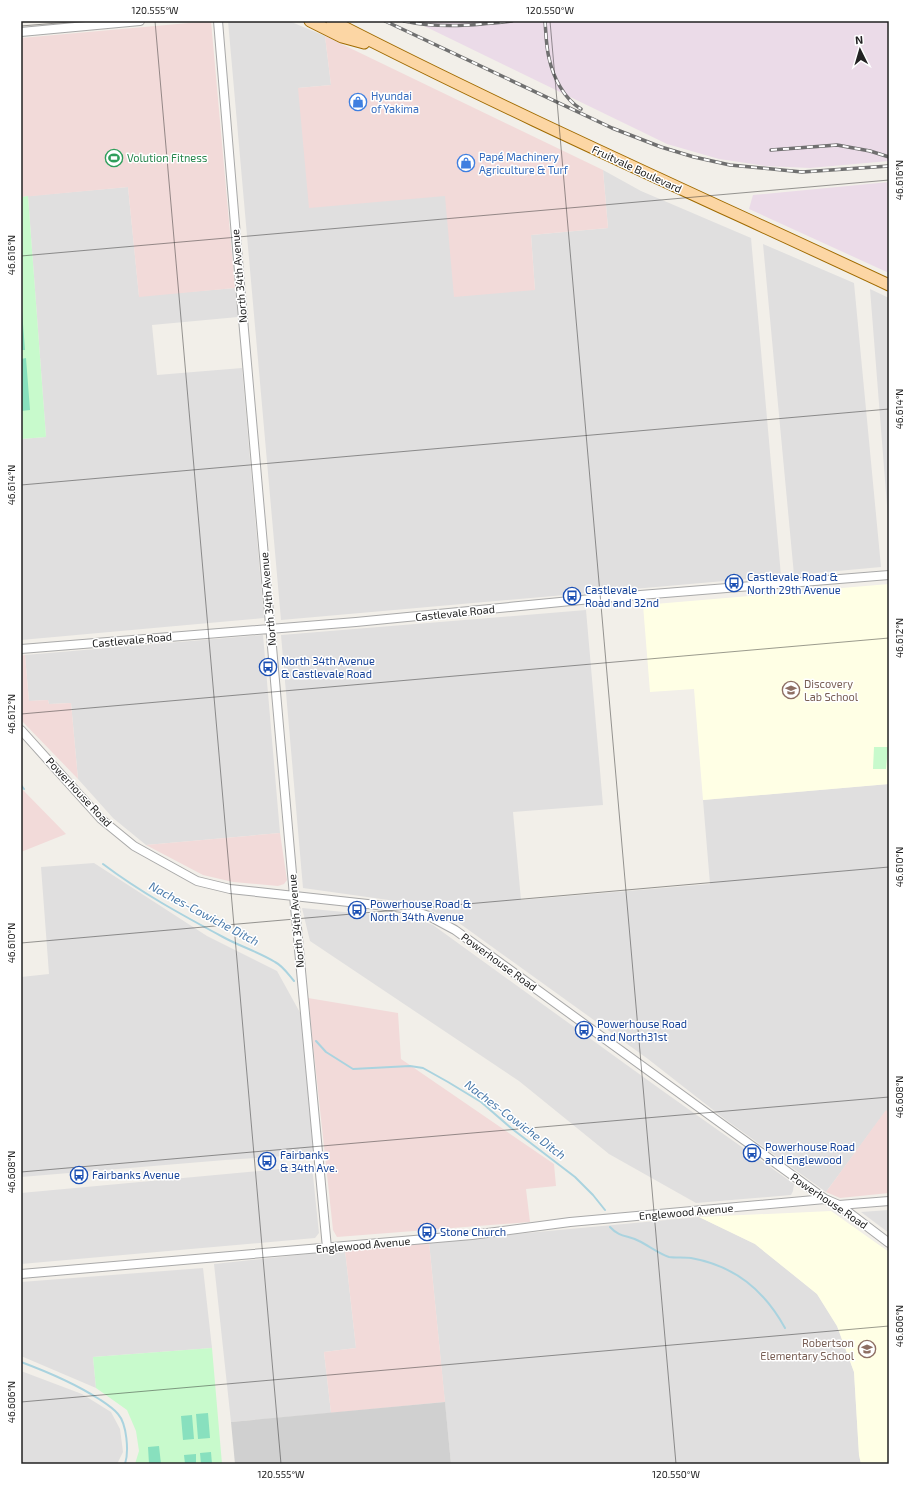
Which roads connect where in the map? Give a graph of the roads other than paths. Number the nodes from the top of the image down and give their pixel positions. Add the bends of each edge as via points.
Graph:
1 (140, 21) edge
2 (218, 21) edge
3 (310, 21) edge
4 (332, 21) edge
5 (21, 32) edge
6 (387, 49) junction
7 (889, 285) edge
8 (889, 575) edge
9 (270, 629) junction
10 (21, 649) edge
11 (21, 730) edge
12 (294, 896) junction
13 (825, 1199) junction
14 (889, 1201) edge
15 (839, 1205) junction
16 (889, 1243) edge
17 (327, 1248) junction
18 (21, 1274) edge

1 - 5 street
2 - 9 street, North 34th Avenue
3 - 6 main road, Fruitvale Boulevard via 342,36
4 - 6 main road, Fruitvale Boulevard
6 - 7 main road, Fruitvale Boulevard via 644,173
8 - 9 street, Castlevale Road
9 - 10 street, Castlevale Road
9 - 12 street, North 34th Avenue
11 - 12 street, Powerhouse Road via 101,819 134,846 197,881 230,889
12 - 13 street, Powerhouse Road via 404,908 429,916 455,930
12 - 17 street, North 34th Avenue
13 - 15 street, Powerhouse Road
13 - 17 street, Englewood Avenue via 570,1222 472,1235
14 - 15 street
15 - 16 street, Powerhouse Road
17 - 18 street, Englewood Avenue

